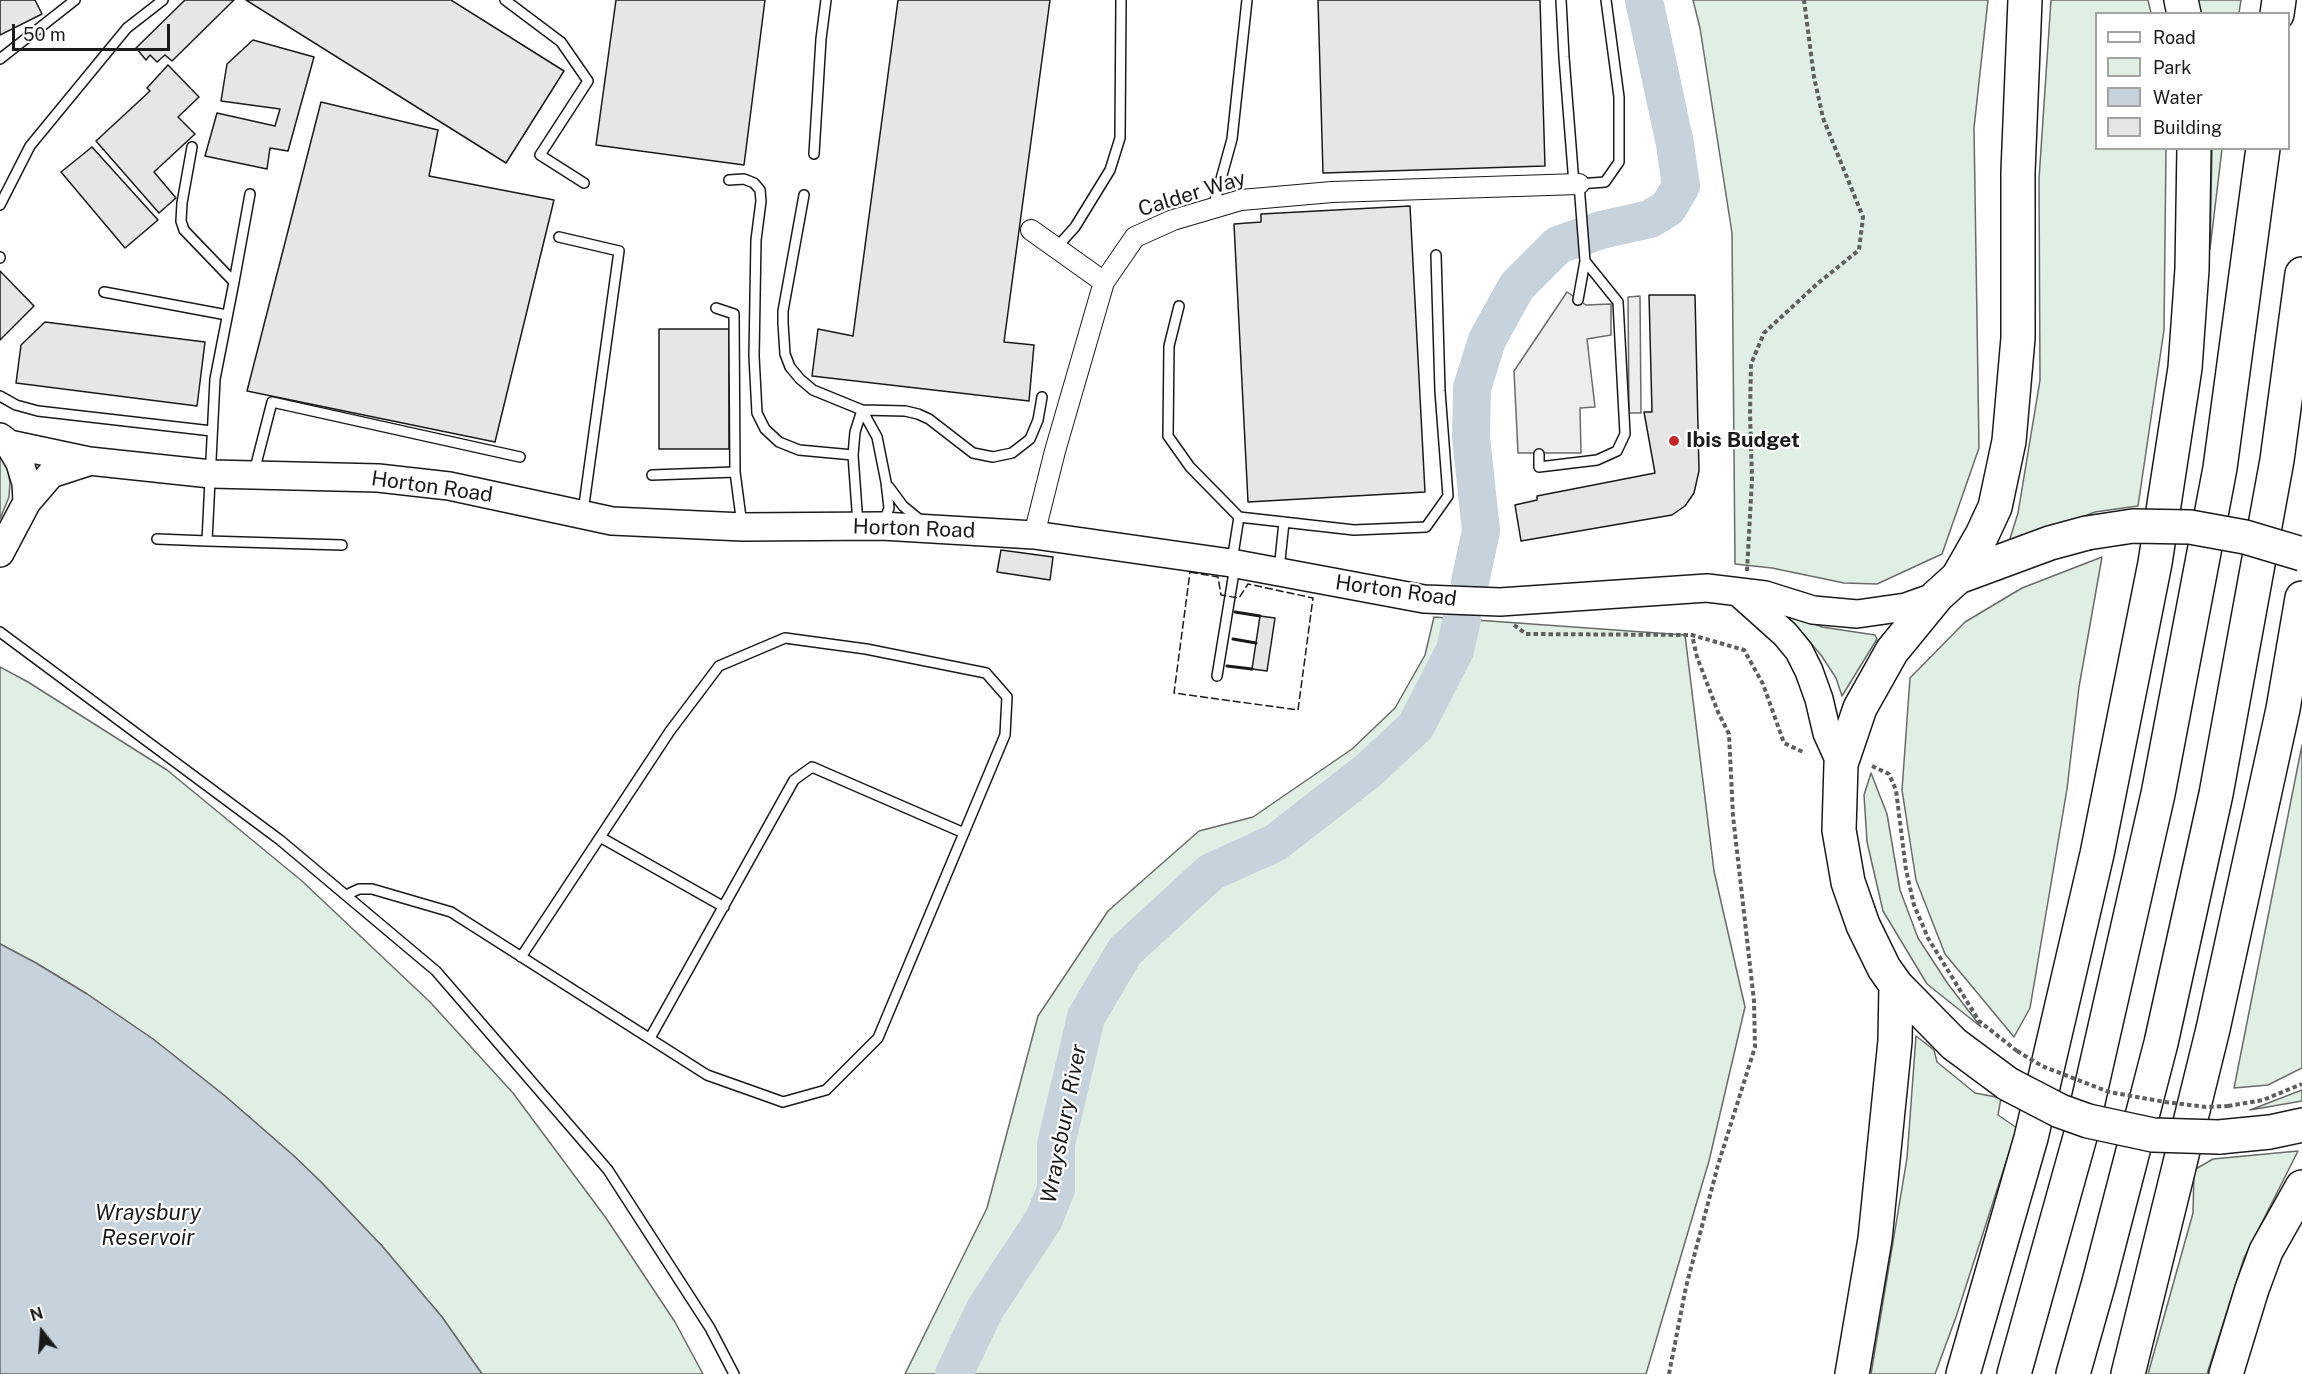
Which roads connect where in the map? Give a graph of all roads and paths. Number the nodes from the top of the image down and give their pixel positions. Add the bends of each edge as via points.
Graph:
1 (75, 0) edge
2 (163, 0) edge
3 (505, 0) edge
4 (826, 0) edge
5 (1121, 0) edge
6 (1247, 0) edge
7 (1562, 0) edge
8 (1606, 0) edge
9 (1804, 0) edge
10 (2025, 0) edge
11 (0, 59) edge
12 (192, 147) dead end
13 (2194, 150) edge
14 (2263, 150) edge
15 (814, 154) dead end
16 (729, 180) dead end
17 (584, 183) dead end
18 (1576, 184) junction
19 (250, 194) dead end
20 (804, 195) dead end
21 (0, 205) edge
22 (1214, 208) junction
23 (1031, 230) dead end
24 (559, 237) dead end
25 (1056, 248) junction
26 (1436, 255) dead end
27 (1585, 261) junction
28 (2302, 274) edge
29 (234, 282) junction
30 (1104, 282) junction
31 (104, 292) dead end
32 (1578, 300) dead end
33 (1179, 306) dead end
34 (716, 308) dead end
35 (227, 315) junction
36 (0, 396) edge
37 (1042, 397) dead end
38 (862, 410) junction
39 (212, 431) junction
40 (4, 441) edge
41 (1539, 454) dead end
42 (853, 455) junction
43 (520, 457) dead end
44 (89, 461) junction
45 (735, 472) junction
46 (211, 474) junction
47 (652, 474) dead end
48 (254, 475) junction
49 (886, 482) junction
50 (27, 502) junction
51 (582, 514) junction
52 (1239, 517) junction
53 (1284, 522) junction
54 (870, 526) junction
55 (742, 527) junction
56 (929, 528) junction
57 (1034, 534) junction
58 (157, 539) dead end
59 (207, 541) junction
60 (342, 545) dead end
61 (0, 553) edge
62 (2302, 554) edge
63 (1233, 563) junction
64 (1279, 572) junction
65 (1948, 587) junction
66 (1742, 592) junction
67 (2302, 598) edge
68 (1500, 602) junction
69 (0, 632) edge
70 (1692, 635) junction
71 (1217, 676) dead end
72 (1805, 753) dead end
73 (1856, 765) junction
74 (964, 833) junction
75 (600, 837) junction
76 (346, 895) junction
77 (723, 907) junction
78 (521, 957) junction
79 (1896, 985) junction
80 (650, 1038) junction
81 (2302, 1084) edge
82 (2224, 1122) junction
83 (2302, 1125) edge
84 (2302, 1187) edge
85 (734, 1374) edge
86 (1669, 1374) edge
87 (1852, 1374) edge
88 (1962, 1374) edge
89 (2014, 1374) edge
90 (2073, 1374) edge
91 (2128, 1374) edge
92 (2226, 1374) edge

1 - 11 lane
2 - 21 lane via 127,28 30,146
3 - 17 lane via 561,42 588,81 540,155
4 - 15 lane
5 - 25 lane via 1120,138 1110,170 1075,227
6 - 22 lane via 1232,139
7 - 18 lane
8 - 18 lane via 1619,97 1619,162 1605,182
9 - 66 path via 1823,118 1863,218 1859,250 1764,333 1752,364 1752,479
10 - 65 highway via 2018,172 2018,338 2009,441 1995,507
12 - 29 lane via 182,203 184,230
13 - 88 highway via 2185,368 2155,563 2097,854 2031,1138
14 - 89 highway via 2220,468 2158,794 2080,1137
16 - 42 lane via 744,179 760,190 754,356 757,413 765,429 779,442 799,450
18 - 22 street, Calder Way via 1332,192 1241,200
18 - 27 lane
19 - 29 lane
20 - 38 lane via 783,311 785,354 790,368 813,390
22 - 30 street, Calder Way via 1135,237
23 - 25 street
24 - 51 lane via 619,251
25 - 30 street
26 - 53 lane via 1448,496 1426,527 1354,530
27 - 32 lane
27 - 41 lane via 1618,302 1625,434 1617,451 1597,460 1539,467
28 - 90 highway via 2277,460 2216,794 2161,1043
29 - 35 lane
30 - 57 street, Calder Way
31 - 35 lane
33 - 52 lane via 1169,346 1168,436 1190,467
34 - 45 lane via 734,314
35 - 39 lane via 214,379
36 - 39 lane via 38,411
37 - 38 lane via 1030,439 1012,453 993,457 973,453 918,414
38 - 42 lane
38 - 49 lane via 877,438
39 - 46 lane
40 - 44 street, Horton Road
40 - 50 street via 23,473
42 - 54 lane
43 - 48 lane via 272,402
44 - 46 street, Horton Road
44 - 50 street, Horton Road via 51,474
45 - 47 lane
45 - 55 lane
46 - 48 street, Horton Road
46 - 59 lane
48 - 51 street, Horton Road via 378,478 449,486
49 - 54 lane via 889,508
49 - 56 lane via 903,506
50 - 61 street, Horton Road
51 - 55 street, Horton Road via 612,520
52 - 53 lane
52 - 63 lane
53 - 64 lane
54 - 55 street, Horton Road
54 - 56 street, Horton Road
56 - 57 street, Horton Road
57 - 63 street, Horton Road
58 - 59 lane
59 - 60 lane
62 - 65 highway, bridge via 2245,537 2190,527 2133,526 2050,543
63 - 64 street, Horton Road
63 - 71 lane
64 - 68 street, Horton Road via 1425,599
65 - 66 street, Horton Road via 1906,607 1857,614 1813,610
65 - 73 highway via 1892,651 1860,708
66 - 68 street, Horton Road via 1707,588
66 - 73 street via 1799,651 1813,681 1827,733
67 - 91 highway via 2283,709 2223,985
68 - 70 path via 1508,619 1526,634
69 - 76 lane via 280,840
70 - 72 path via 1744,650 1763,684 1784,743
70 - 86 path via 1697,657 1729,734 1755,1047 1715,1176 1686,1287
73 - 79 highway via 1839,830 1848,882 1868,935
73 - 82 path, bridge via 1889,774 1896,790 1914,904 1928,938 1979,1021 2042,1066 2109,1092 2186,1104
74 - 75 lane via 1005,735 1007,697 986,673 866,649 785,638 719,666 670,731
74 - 77 lane via 812,766 794,780
74 - 80 lane via 878,1038 826,1090 783,1102 707,1075
75 - 77 lane
75 - 78 lane
76 - 78 lane via 372,889 451,912
76 - 85 lane via 436,971 608,1170 710,1328
77 - 80 lane
78 - 80 lane
79 - 82 highway, bridge via 1954,1044 2008,1084 2060,1111 2153,1135
79 - 87 highway via 1895,1041 1875,1239
81 - 82 path
82 - 83 highway via 2270,1132
84 - 92 highway via 2266,1251

